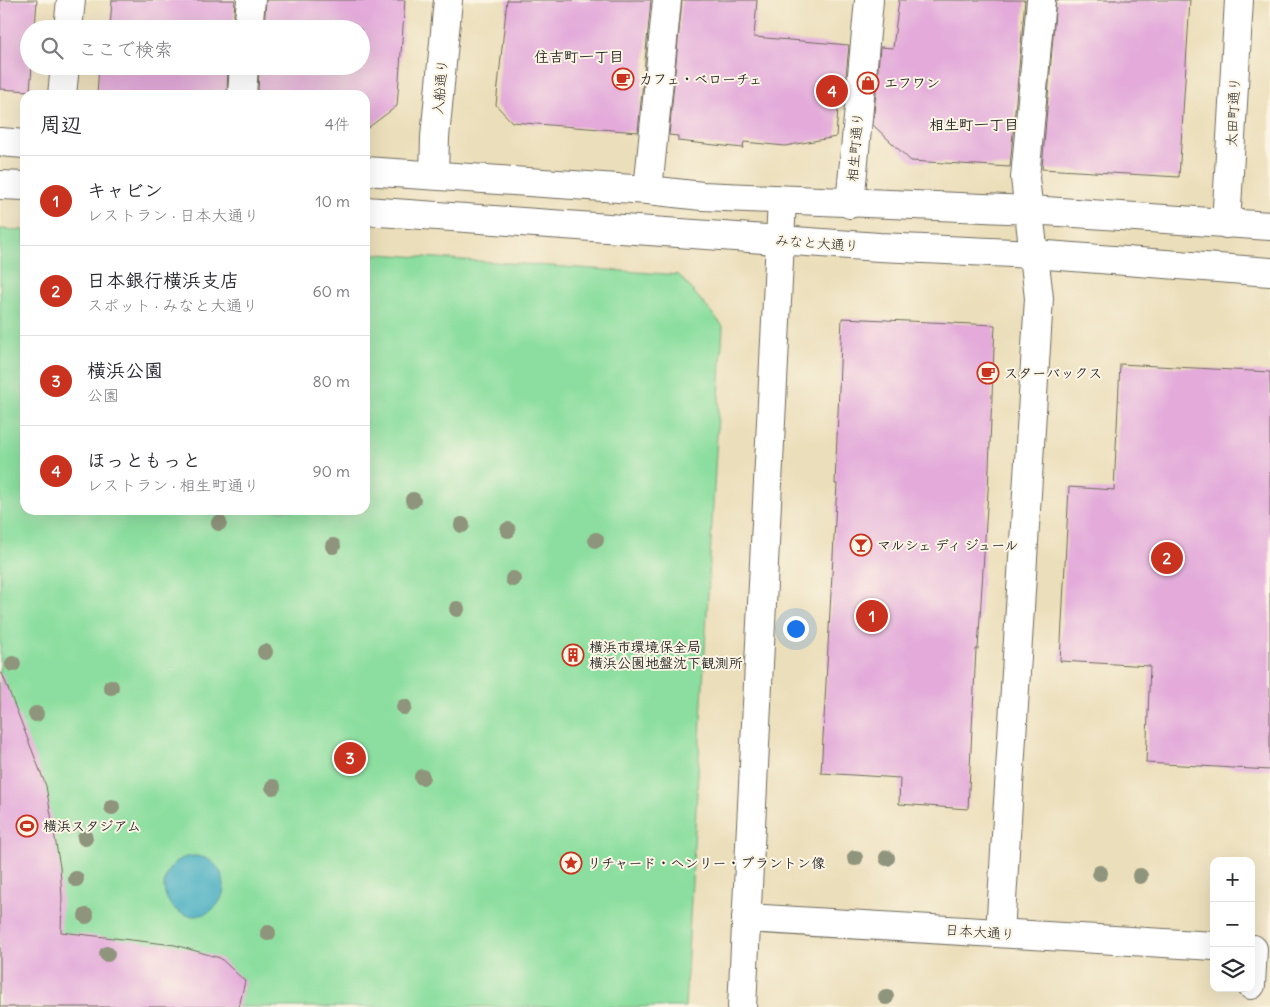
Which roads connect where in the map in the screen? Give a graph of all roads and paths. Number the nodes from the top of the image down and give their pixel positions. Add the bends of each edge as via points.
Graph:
1 (71, 0) edge
2 (251, 0) edge
3 (448, 0) edge
4 (667, 0) edge
5 (869, 0) edge
6 (1041, 0) edge
7 (1239, 0) edge
8 (69, 20) edge
9 (249, 20) edge
10 (64, 75) edge
11 (243, 75) edge
12 (63, 90) edge
13 (242, 90) edge
14 (0, 142) edge
15 (20, 144) edge
16 (370, 171) edge
17 (434, 174) junction
18 (0, 185) edge
19 (20, 186) edge
20 (648, 190) junction
21 (782, 200) junction
22 (850, 204) junction
23 (1030, 210) junction
24 (370, 211) edge
25 (1226, 224) junction
26 (1270, 226) edge
27 (780, 240) junction
28 (1034, 254) junction
29 (1270, 272) edge
30 (746, 918) junction
31 (1000, 933) junction
32 (1210, 946) edge
33 (1258, 949) edge
34 (1255, 965) edge
35 (1251, 992) edge
36 (742, 1007) edge
37 (1250, 1007) edge

1 - 8 street
2 - 9 street
3 - 17 street, 入船通り
4 - 20 street
5 - 22 street, 相生町通り
6 - 23 street via 1025,178
7 - 25 street, 太田町通り
10 - 12 street
11 - 13 street
14 - 15 street
16 - 17 street
17 - 20 street
18 - 19 street
20 - 21 street
21 - 22 street
21 - 27 street
22 - 23 street
23 - 25 street
23 - 28 street
24 - 27 street, みなと大通り
25 - 26 street
27 - 28 street, みなと大通り
27 - 30 street
28 - 29 street, みなと大通り
28 - 31 street via 1039,298
30 - 31 street, 日本大通り
30 - 36 street
31 - 32 street, 日本大通り
33 - 34 street
35 - 37 street

